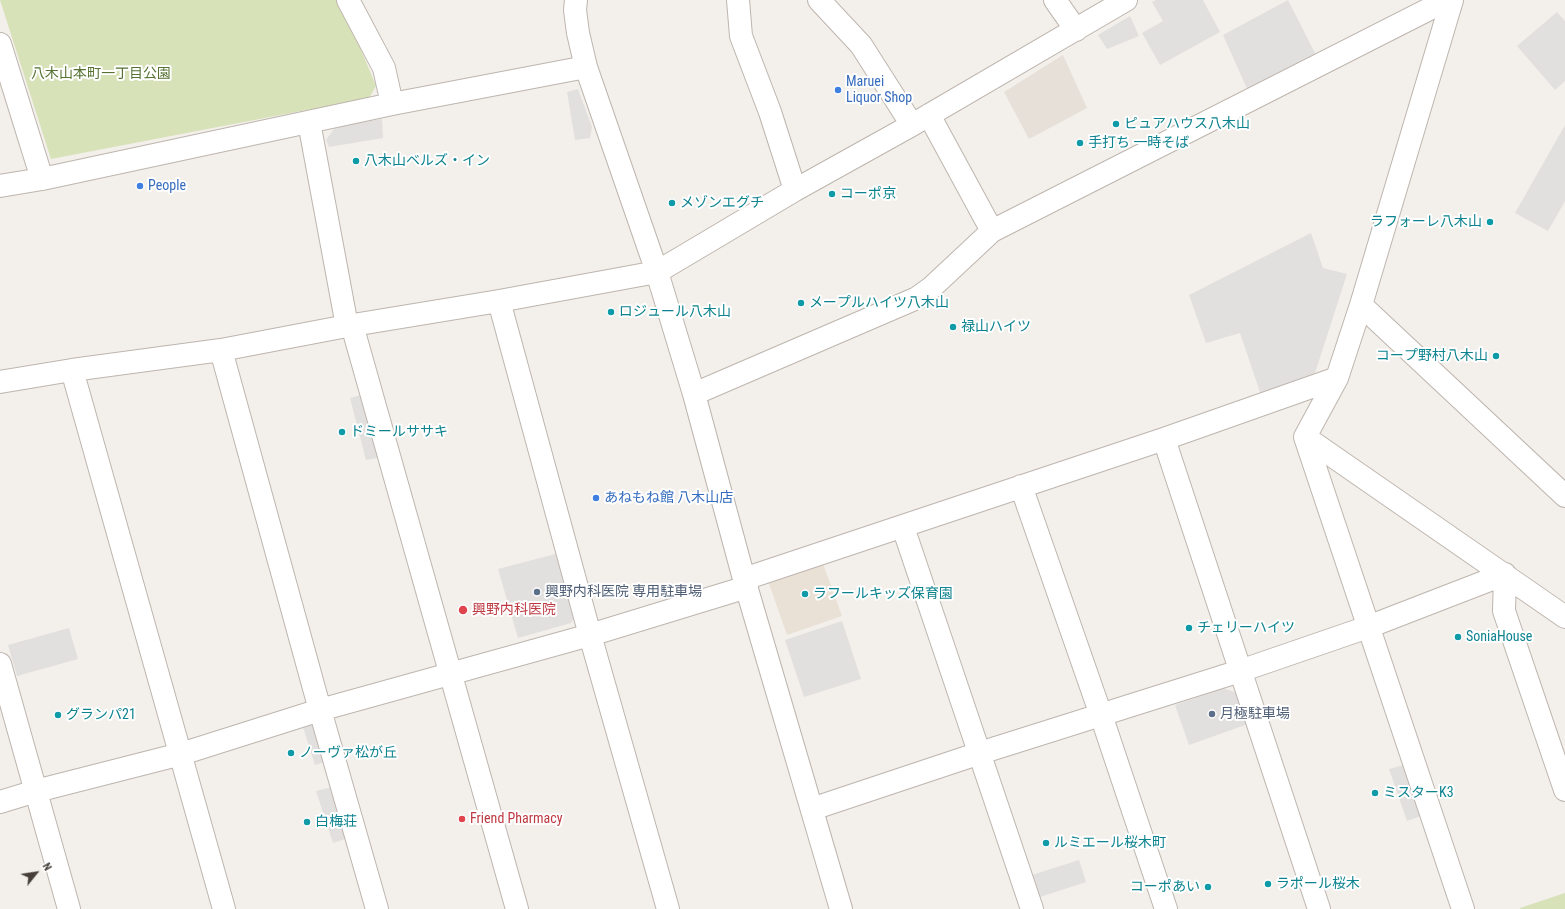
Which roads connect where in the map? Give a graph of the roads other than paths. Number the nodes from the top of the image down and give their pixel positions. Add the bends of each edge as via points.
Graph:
1 (348, 0) edge
2 (738, 0) edge
3 (819, 0) edge
4 (1055, 0) edge
5 (1126, 0) edge
6 (1447, 0) edge
7 (1452, 0) edge
8 (573, 4) edge
9 (1076, 30) junction
10 (0, 44) edge
11 (586, 68) junction
12 (392, 104) junction
13 (921, 120) junction
14 (309, 122) junction
15 (42, 178) junction
16 (0, 186) edge
17 (795, 190) junction
18 (992, 231) junction
19 (657, 272) junction
20 (499, 301) junction
21 (1361, 305) junction
22 (350, 326) junction
23 (221, 350) junction
24 (72, 370) junction
25 (1337, 378) junction
26 (0, 382) edge
27 (694, 394) junction
28 (1305, 437) junction
29 (1164, 439) junction
30 (1021, 486) junction
31 (1565, 496) edge
32 (903, 527) junction
33 (1505, 574) junction
34 (745, 583) junction
35 (1565, 617) edge
36 (1368, 627) junction
37 (590, 635) junction
38 (0, 664) edge
39 (1240, 671) junction
40 (450, 674) junction
41 (320, 710) junction
42 (1101, 715) junction
43 (980, 753) junction
44 (181, 754) junction
45 (1565, 790) edge
46 (36, 792) junction
47 (0, 802) edge
48 (812, 809) junction
49 (69, 909) edge
50 (224, 909) edge
51 (377, 909) edge
52 (517, 909) edge
53 (668, 909) edge
54 (841, 909) edge
55 (1032, 909) edge
56 (1166, 909) edge
57 (1319, 909) edge
58 (1463, 909) edge

1 - 12 street via 384,68
2 - 17 street via 741,36 770,112
3 - 13 street via 861,44
4 - 9 street
5 - 9 street
6 - 18 street
7 - 21 street
8 - 11 street
9 - 13 street
10 - 15 street
11 - 12 street
11 - 19 street
12 - 14 street
13 - 17 street
13 - 18 street
14 - 15 street
14 - 22 street
15 - 16 street
17 - 19 street
18 - 27 street via 917,298
19 - 20 street
19 - 27 street
20 - 22 street
20 - 37 street
21 - 25 street
21 - 31 street
22 - 23 street
22 - 40 street
23 - 24 street
23 - 41 street
24 - 26 street
24 - 44 street
25 - 28 street
25 - 29 street
27 - 34 street
28 - 33 street
28 - 36 street
29 - 30 street
29 - 39 street
30 - 32 street
30 - 42 street
32 - 34 street
32 - 43 street
33 - 35 street
33 - 36 street
33 - 45 street via 1504,610
34 - 37 street
34 - 48 street
36 - 39 street
36 - 58 street
37 - 40 street
37 - 53 street
38 - 46 street
39 - 42 street
39 - 57 street
40 - 41 street
40 - 52 street
41 - 44 street
41 - 51 street
42 - 43 street
42 - 56 street
43 - 48 street
43 - 55 street
44 - 46 street
44 - 50 street
46 - 47 street
46 - 49 street
48 - 54 street

